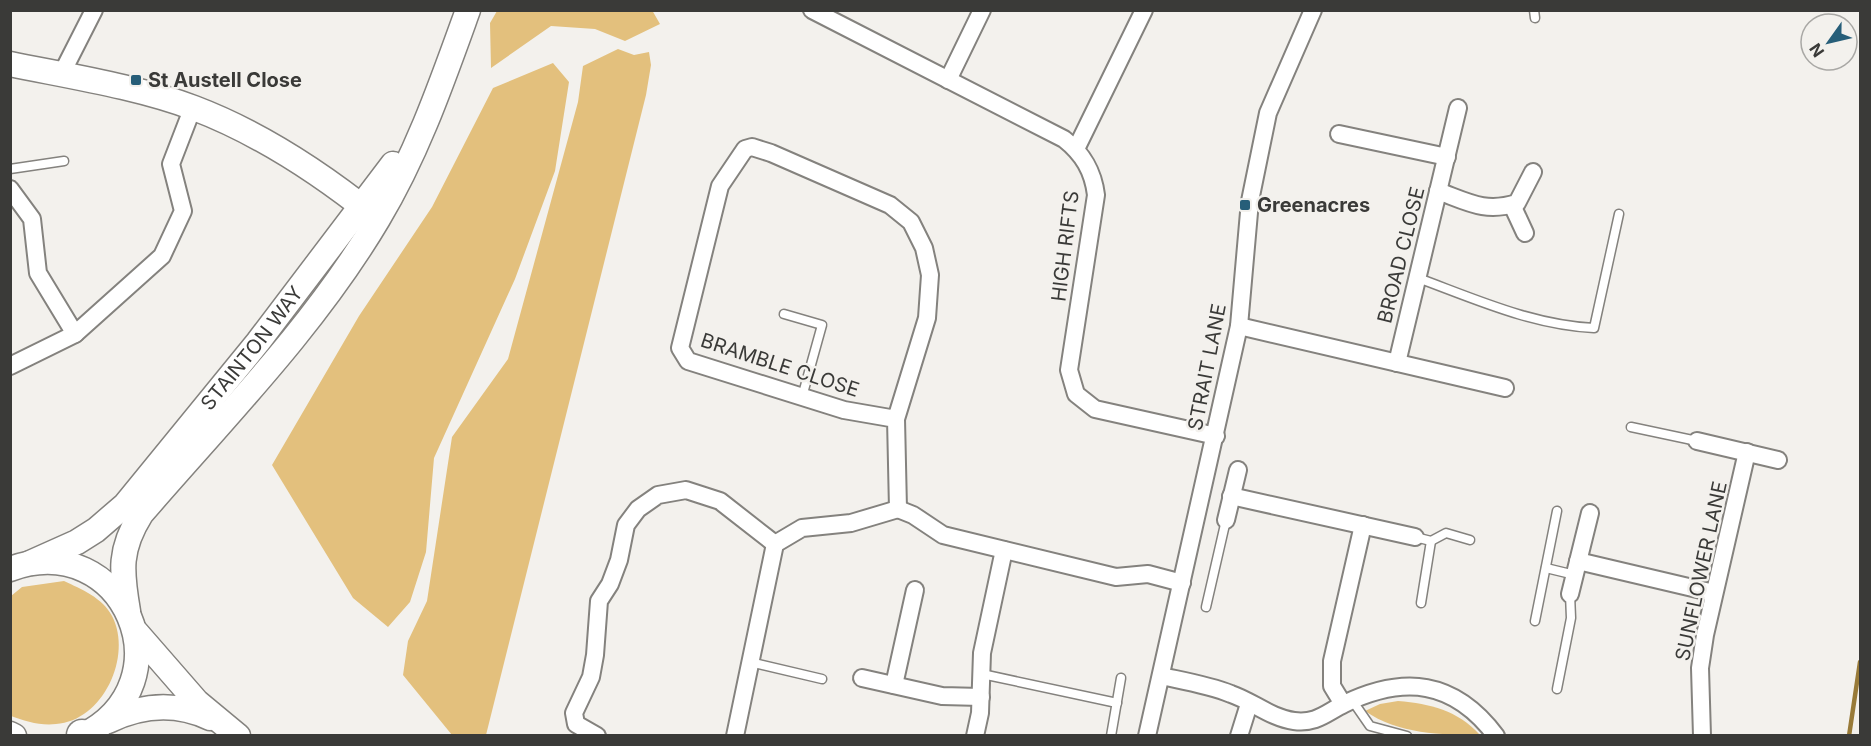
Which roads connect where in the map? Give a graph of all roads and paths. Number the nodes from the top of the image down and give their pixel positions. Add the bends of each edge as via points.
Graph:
1 (93, 10) edge
2 (468, 10) edge
3 (812, 10) edge
4 (982, 10) edge
5 (1144, 10) edge
6 (1313, 10) edge
7 (10, 64) edge
8 (61, 75) junction
9 (948, 80) junction
10 (193, 107) junction
11 (1458, 108) dead end
12 (1339, 134) dead end
13 (1076, 149) junction
14 (1447, 157) junction
15 (64, 161) dead end
16 (10, 169) edge
17 (1533, 172) dead end
18 (10, 189) edge
19 (1438, 191) junction
20 (1512, 205) junction
21 (370, 212) junction
22 (1619, 214) dead end
23 (1525, 233) dead end
24 (1418, 278) junction
25 (784, 314) dead end
26 (1239, 326) junction
27 (75, 334) junction
28 (1397, 363) junction
29 (10, 366) edge
30 (1505, 388) dead end
31 (802, 397) junction
32 (896, 419) junction
33 (1632, 427) dead end
34 (1216, 436) junction
35 (1697, 441) joint
36 (1747, 452) junction
37 (1778, 460) dead end
38 (1238, 470) dead end
39 (1231, 496) junction
40 (898, 509) junction
41 (1557, 511) dead end
42 (1590, 513) dead end
43 (1226, 520) joint
44 (1363, 525) junction
45 (1423, 539) junction
46 (1470, 540) dead end
47 (775, 544) junction
48 (1004, 550) junction
49 (20, 566) edge
50 (1546, 568) junction
51 (1577, 568) junction
52 (1182, 583) junction
53 (915, 590) dead end
54 (1714, 593) junction
55 (1570, 594) joint
56 (1421, 603) dead end
57 (1206, 607) dead end
58 (132, 621) junction
59 (1535, 621) dead end
60 (749, 662) junction
61 (982, 674) junction
62 (1161, 676) junction
63 (862, 678) dead end
64 (1121, 678) dead end
65 (822, 679) dead end
66 (894, 685) junction
67 (1557, 690) dead end
68 (981, 697) junction
69 (1348, 702) junction
70 (1117, 703) junction
71 (1249, 704) junction
72 (103, 723) junction
73 (229, 729) edge
74 (82, 735) edge
75 (597, 735) edge
76 (735, 735) edge
77 (975, 735) edge
78 (1111, 735) edge
79 (1147, 735) edge
80 (1239, 735) edge
81 (1407, 735) edge
82 (1496, 735) edge
83 (1702, 735) edge

1 - 8 street
2 - 21 street, STAINTON WAY via 437,96 385,175
3 - 9 street, HIGH RIFTS
4 - 9 street
5 - 13 street
6 - 26 street, STRAIT LANE via 1268,113 1250,201
7 - 8 street
8 - 10 street
9 - 13 street, HIGH RIFTS via 1064,139
10 - 21 street via 277,147 331,181
10 - 27 street via 171,164 183,211 162,256
11 - 14 street, BROAD CLOSE
12 - 14 street
13 - 34 street, HIGH RIFTS via 1094,180 1096,195 1069,370 1076,394 1095,409
14 - 19 street, BROAD CLOSE
15 - 16 lane
17 - 20 street via 1517,203
18 - 27 street via 32,219 38,273
19 - 20 street via 1479,206 1499,209
19 - 24 street, BROAD CLOSE
20 - 23 street
21 - 49 street, STAINTON WAY via 125,505 77,542
21 - 58 street, STAINTON WAY via 319,308 141,513 129,532 122,574
22 - 24 lane via 1594,328 1562,327 1529,318
24 - 28 street, BROAD CLOSE
25 - 31 lane via 822,325
26 - 28 street
26 - 34 street, STRAIT LANE
27 - 29 street
28 - 30 street
31 - 32 street, BRAMBLE CLOSE via 844,410
31 - 32 street, BRAMBLE CLOSE via 688,361 680,348 720,186 745,149 752,147 890,205 911,222 924,248 930,275 927,318
32 - 40 street, BRAMBLE CLOSE
33 - 35 lane
34 - 52 street, STRAIT LANE
35 - 36 street
36 - 37 street
36 - 54 street, SUNFLOWER LANE
38 - 39 street
39 - 43 street
39 - 44 street
40 - 47 street via 851,523 802,528
40 - 48 street via 943,535
41 - 50 lane
42 - 51 street
43 - 57 lane
44 - 45 street
44 - 69 street via 1332,661 1332,686
45 - 46 lane via 1446,533
45 - 56 lane
47 - 60 street
47 - 75 street via 720,501 686,490 658,495 638,509 626,525 619,560 599,601 591,677 574,713 576,724
48 - 52 street via 1116,578 1148,574
48 - 61 street via 982,653
49 - 58 street via 46,561 79,567 108,584
50 - 51 lane
50 - 59 lane
51 - 54 street
51 - 55 street
52 - 62 street, STRAIT LANE
53 - 66 street
54 - 83 street, SUNFLOWER LANE via 1701,668
55 - 67 lane via 1570,618
58 - 72 street, STAINTON WAY via 137,666 120,705
58 - 73 street via 176,679
60 - 65 lane
60 - 76 street
61 - 68 street
61 - 70 lane
62 - 71 street via 1233,694
62 - 79 street, STRAIT LANE
63 - 66 street
64 - 70 lane
66 - 68 street via 942,696
68 - 77 street
69 - 71 street via 1316,721 1293,721
69 - 81 lane via 1370,726
69 - 82 street via 1382,688 1413,684 1443,692 1469,705
70 - 78 lane
71 - 80 street
72 - 73 street via 141,709 174,707 198,712
72 - 74 street

